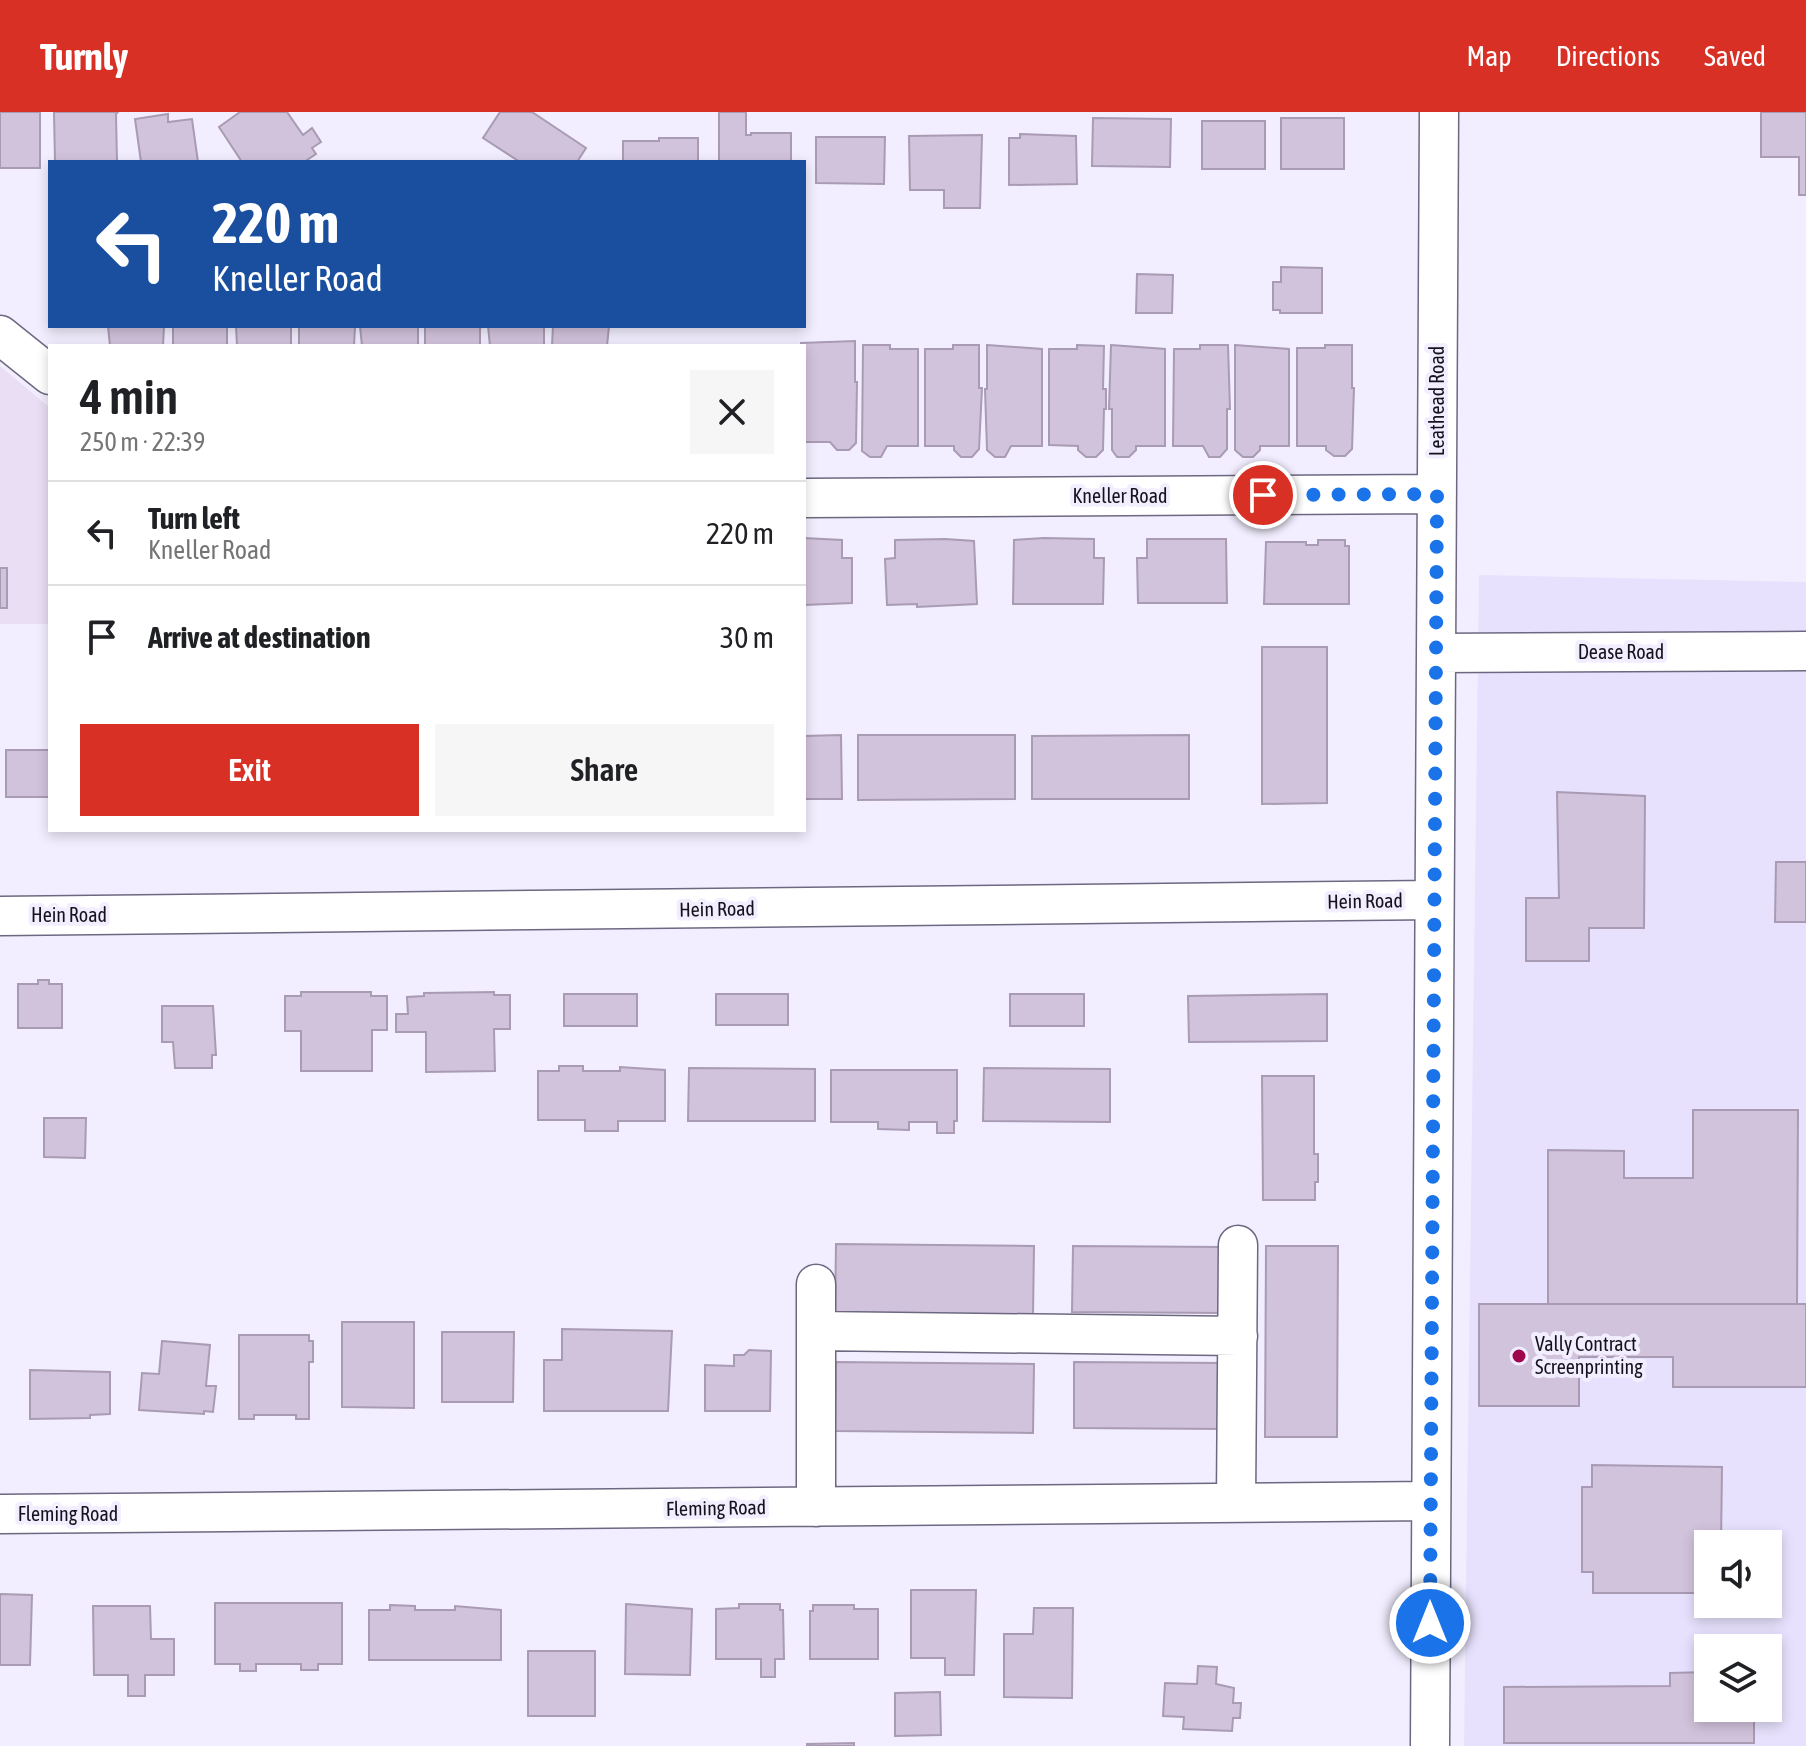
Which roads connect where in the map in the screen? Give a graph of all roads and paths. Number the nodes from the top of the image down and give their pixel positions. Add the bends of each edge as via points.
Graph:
1 (1439, 112) edge
2 (0, 335) edge
3 (48, 373) edge
4 (1437, 494) junction
5 (806, 498) edge
6 (1806, 651) edge
7 (1436, 653) junction
8 (1434, 900) junction
9 (0, 916) edge
10 (1238, 1245) dead end
11 (816, 1284) dead end
12 (816, 1331) junction
13 (1238, 1336) junction
14 (1431, 1501) junction
15 (1236, 1503) junction
16 (816, 1507) junction
17 (0, 1514) edge
18 (1430, 1746) edge

1 - 4 street, Leathead Road
2 - 3 street
4 - 5 street, Kneller Road
4 - 7 street, Leathead Road
6 - 7 street, Dease Road
7 - 8 street, Leathead Road
8 - 9 street, Hein Road
8 - 14 street, Leathead Road
10 - 13 street
11 - 12 street
12 - 13 street
12 - 16 street
13 - 15 street
14 - 15 street, Fleming Road
14 - 18 street, Leathead Road
15 - 16 street, Fleming Road
16 - 17 street, Fleming Road

